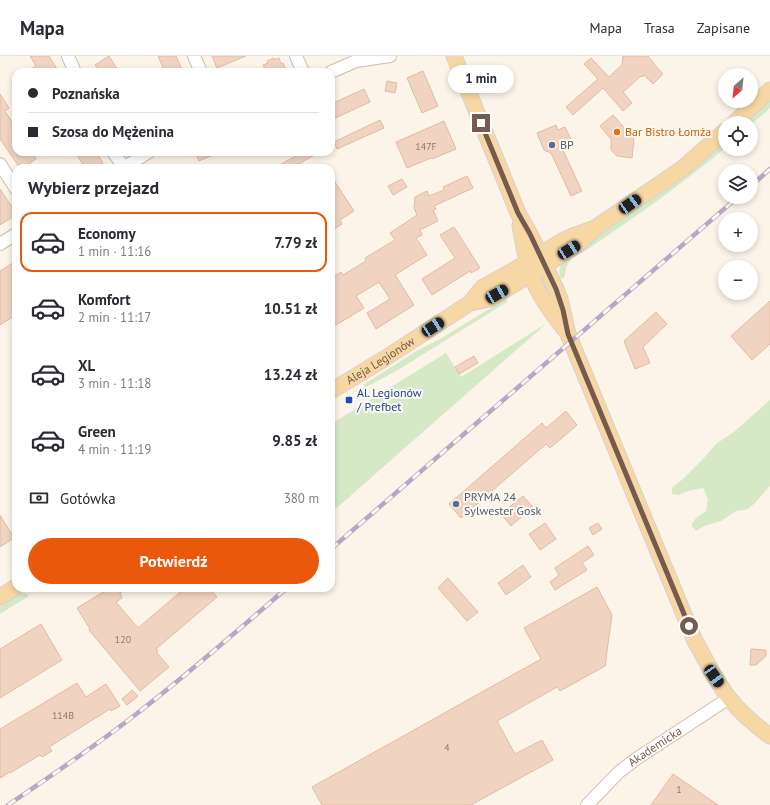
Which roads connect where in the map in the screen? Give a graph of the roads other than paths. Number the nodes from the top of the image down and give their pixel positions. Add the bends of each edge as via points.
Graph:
1 (68, 56) edge
2 (194, 56) edge
3 (296, 56) edge
4 (390, 56) edge
5 (454, 56) edge
6 (72, 68) edge
7 (199, 68) edge
8 (301, 68) edge
9 (335, 70) edge
10 (770, 90) edge
11 (742, 116) edge
12 (718, 137) edge
13 (143, 156) edge
14 (0, 164) edge
15 (130, 164) edge
16 (12, 183) edge
17 (12, 236) edge
18 (0, 244) edge
19 (536, 264) junction
20 (335, 389) edge
21 (12, 590) edge
22 (0, 597) edge
23 (729, 698) junction
24 (770, 736) edge
25 (587, 805) edge

1 - 6 street
2 - 7 street
3 - 8 street
4 - 9 street via 356,61
5 - 19 main road via 518,213 522,238
10 - 11 main road
12 - 19 main road, Aleja Legionów via 683,168 595,228 568,238
13 - 15 street
14 - 16 street
17 - 18 street
19 - 20 main road, Aleja Legionów via 482,288 470,303
19 - 23 main road via 539,293 568,334 695,641
21 - 22 main road
23 - 24 main road
23 - 25 street, Akademicka via 636,759 619,772

